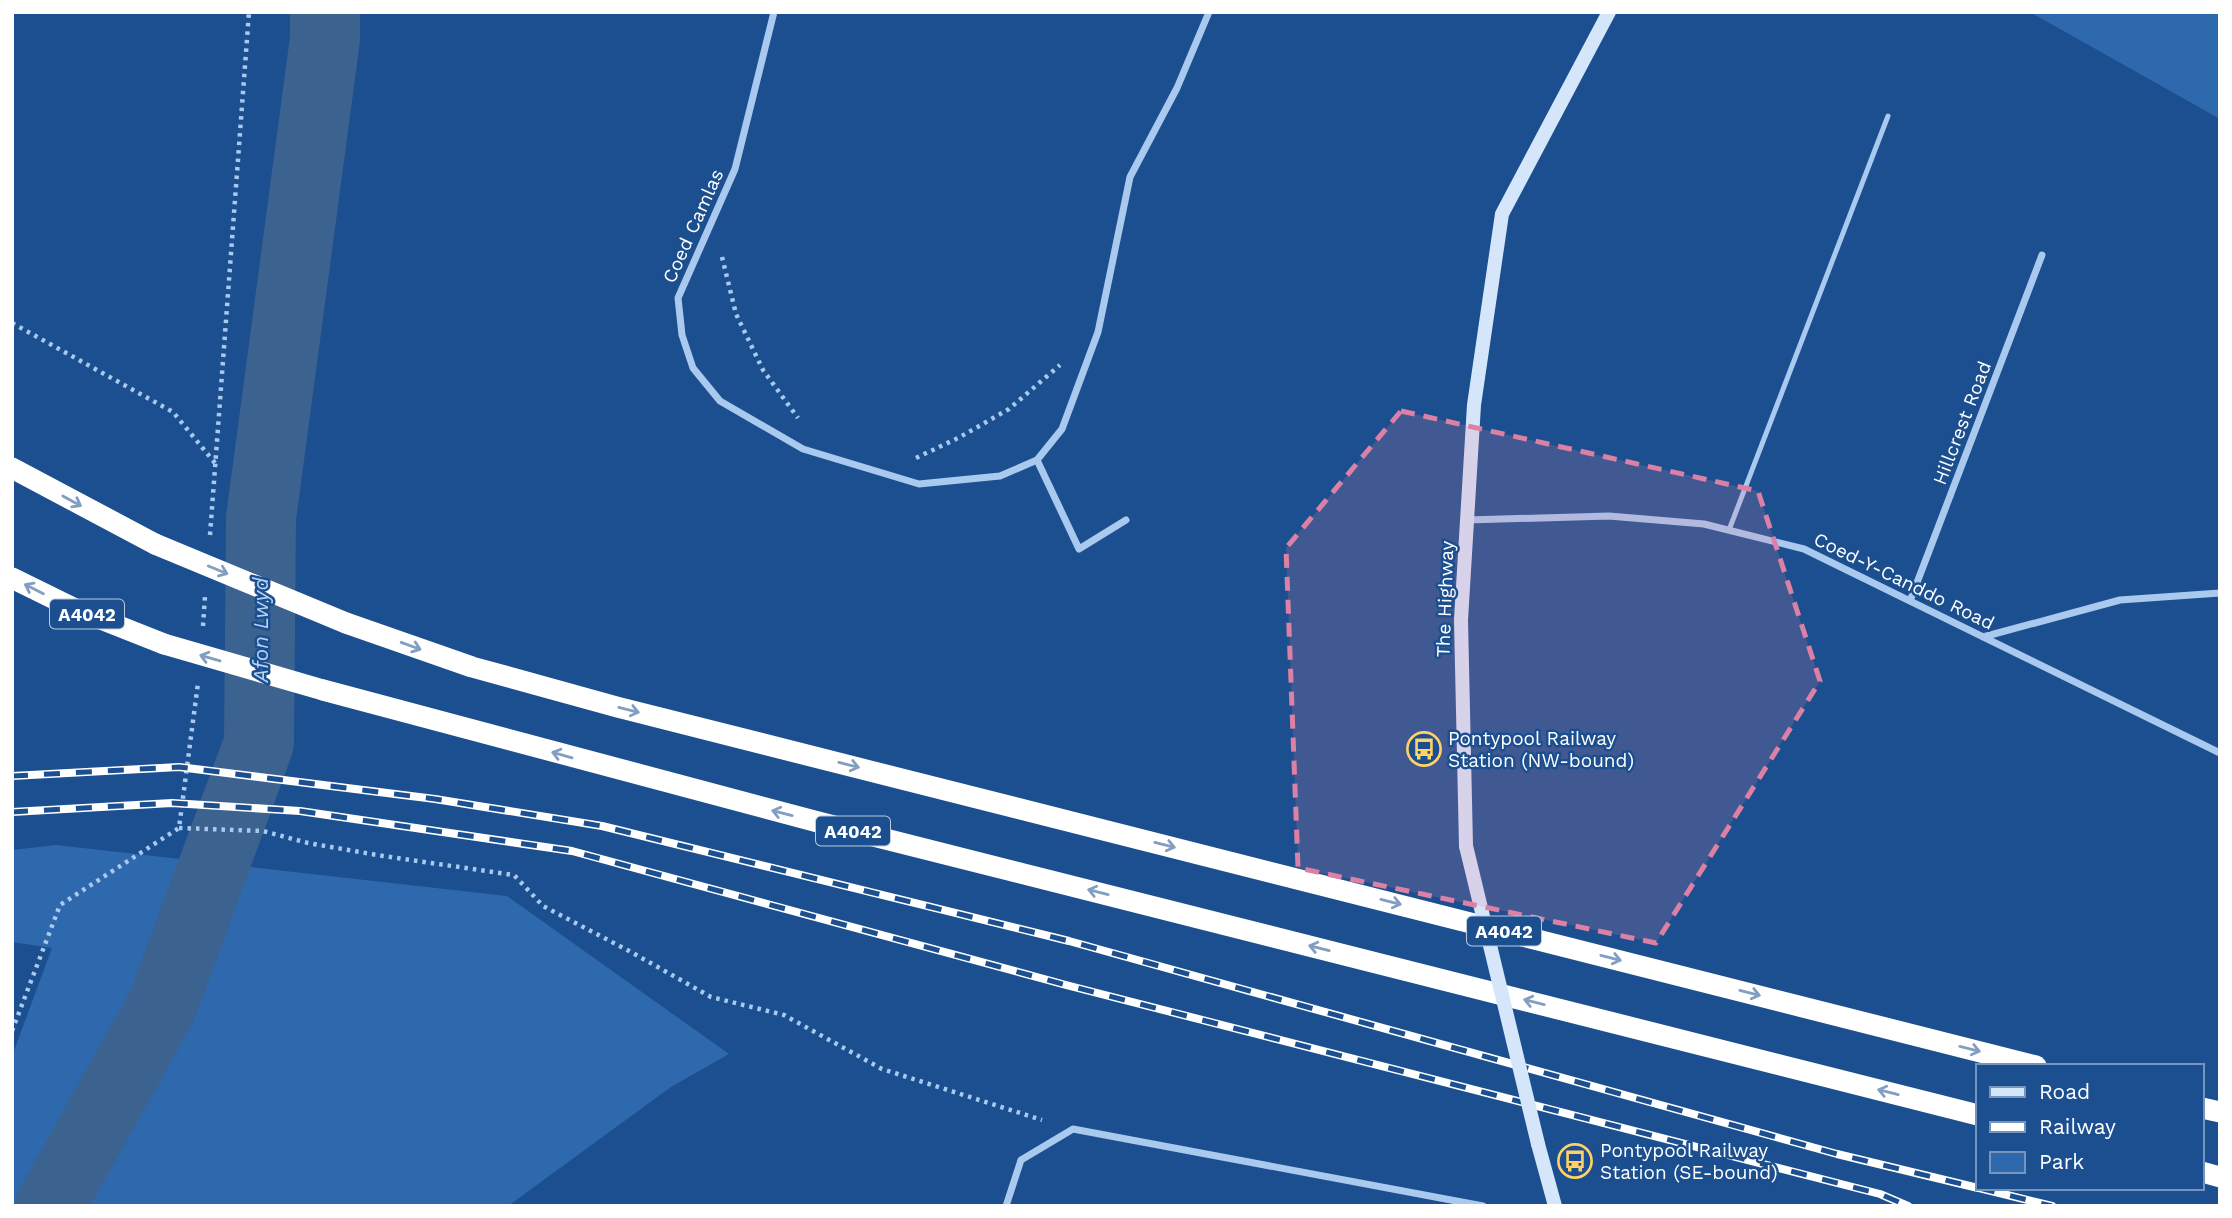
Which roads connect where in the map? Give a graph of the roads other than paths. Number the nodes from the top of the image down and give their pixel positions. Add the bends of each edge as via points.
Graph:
1 (774, 12) edge
2 (1209, 12) edge
3 (1609, 12) edge
4 (1888, 116) dead end
5 (2042, 256) dead end
6 (1037, 460) junction
7 (12, 468) edge
8 (1126, 520) dead end
9 (1467, 520) junction
10 (1730, 530) junction
11 (12, 578) edge
12 (2220, 593) edge
13 (1910, 601) junction
14 (1983, 637) junction
15 (2220, 754) edge
16 (2028, 1064) edge
17 (1976, 1114) edge
18 (1006, 1206) edge
19 (1483, 1206) edge
20 (1555, 1206) edge

1 - 6 street, Coed Camlas via 735,169 678,298 682,335 694,368 720,401 803,449 919,484 1000,476
2 - 6 street, Coed Camlas via 1177,88 1130,177 1098,332 1062,429
3 - 9 street, The Highway via 1502,214 1474,405
4 - 10 lane
5 - 13 street, Hillcrest Road
6 - 8 street via 1079,549
7 -> 16 highway, A4042, bridge via 155,544 346,623 472,667
9 - 10 street, Coed-Y-Canddo Road via 1609,516
9 - 20 street, The Highway, bridge via 1461,620 1466,846
10 - 13 street, Coed-Y-Canddo Road via 1804,549
17 -> 11 highway, A4042, bridge via 818,822 323,690 164,644
12 - 14 street via 2120,600
13 - 14 street, Coed-Y-Canddo Road
14 - 15 street, Coed-Y-Canddo Road
18 - 19 street via 1021,1160 1073,1129

